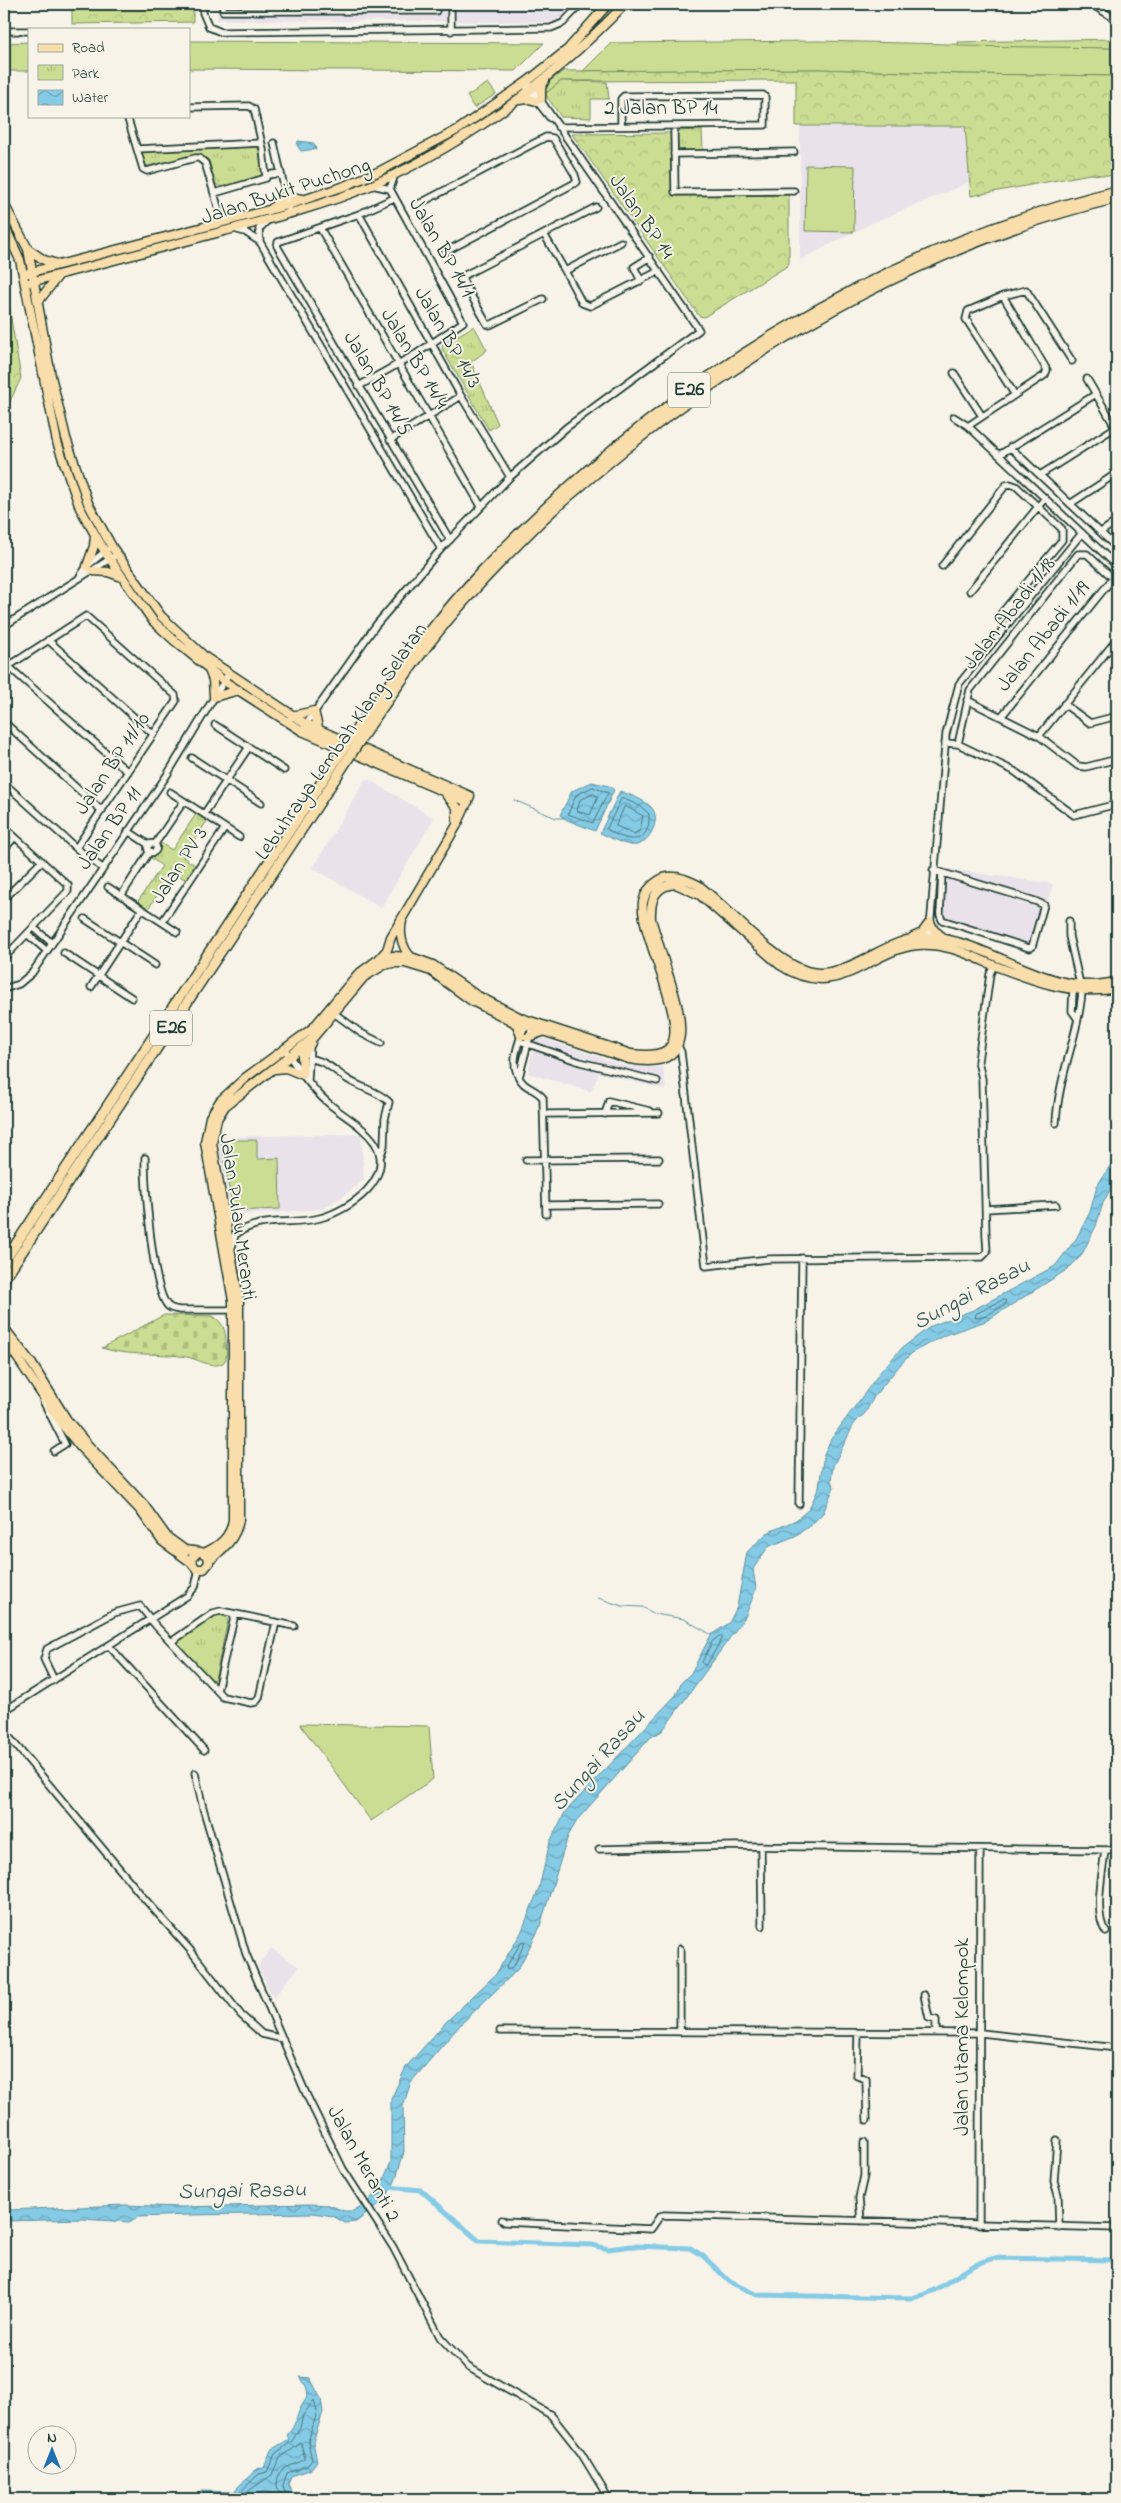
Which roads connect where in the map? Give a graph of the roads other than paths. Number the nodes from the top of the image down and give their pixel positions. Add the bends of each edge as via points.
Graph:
1 (203, 4) edge
2 (223, 4) edge
3 (288, 4) edge
4 (369, 4) edge
5 (451, 4) edge
6 (581, 4) edge
7 (608, 4) edge
8 (625, 4) edge
9 (1091, 4) edge
10 (436, 7) edge
11 (288, 11) junction
12 (369, 11) junction
13 (1117, 20) edge
14 (4, 31) edge
15 (28, 31) edge
16 (451, 31) junction
17 (549, 75) junction
18 (526, 82) junction
19 (531, 89) junction
20 (518, 100) junction
21 (538, 100) junction
22 (190, 107) edge
23 (128, 118) edge
24 (556, 125) junction
25 (621, 125) junction
26 (674, 132) dead end
27 (274, 143) dead end
28 (260, 144) junction
29 (136, 149) junction
30 (575, 151) junction
31 (794, 152) dead end
32 (674, 154) junction
33 (565, 157) junction
34 (281, 173) junction
35 (395, 174) junction
36 (267, 175) junction
37 (371, 185) junction
38 (390, 189) junction
39 (794, 191) dead end
40 (1117, 191) edge
41 (285, 192) junction
42 (215, 193) junction
43 (394, 198) junction
44 (1117, 198) edge
45 (307, 200) junction
46 (4, 204) edge
47 (415, 206) dead end
48 (596, 207) dead end
49 (289, 209) junction
50 (219, 210) dead end
51 (271, 210) junction
52 (359, 214) junction
53 (269, 219) junction
54 (4, 225) edge
55 (320, 228) junction
56 (232, 229) junction
57 (544, 234) junction
58 (154, 240) junction
59 (260, 242) junction
60 (621, 242) dead end
61 (28, 249) junction
62 (157, 249) junction
63 (445, 252) dead end
64 (650, 258) junction
65 (59, 265) junction
66 (565, 271) junction
67 (659, 271) junction
68 (33, 272) junction
69 (24, 274) junction
70 (62, 274) junction
71 (35, 281) junction
72 (640, 281) junction
73 (25, 283) junction
74 (1003, 296) junction
75 (543, 299) dead end
76 (38, 302) junction
77 (318, 317) junction
78 (308, 323) junction
79 (432, 343) junction
80 (1072, 361) dead end
81 (398, 364) junction
82 (954, 373) dead end
83 (1087, 379) dead end
84 (359, 386) junction
85 (1096, 394) junction
86 (1015, 395) junction
87 (461, 396) junction
88 (954, 416) dead end
89 (982, 416) junction
90 (430, 417) junction
91 (968, 426) junction
92 (1116, 429) edge
93 (390, 440) junction
94 (1010, 447) junction
95 (1001, 453) junction
96 (1117, 473) edge
97 (1040, 475) junction
98 (510, 476) junction
99 (1045, 498) junction
100 (1070, 504) junction
101 (481, 506) junction
102 (1037, 507) junction
103 (1117, 521) edge
104 (1101, 532) junction
105 (95, 534) junction
106 (1082, 534) junction
107 (450, 540) junction
108 (1117, 548) edge
109 (441, 549) junction
110 (111, 553) junction
111 (942, 566) dead end
112 (1117, 566) edge
113 (90, 569) junction
114 (122, 577) junction
115 (1115, 580) edge
116 (970, 591) dead end
117 (999, 616) dead end
118 (4, 626) edge
119 (1117, 639) edge
120 (48, 640) junction
121 (6, 667) edge
122 (208, 669) junction
123 (229, 673) junction
124 (224, 681) junction
125 (239, 690) junction
126 (214, 697) junction
127 (967, 700) junction
128 (1064, 704) junction
129 (314, 711) junction
130 (292, 716) junction
131 (1117, 716) edge
132 (1001, 717) junction
133 (4, 722) edge
134 (215, 725) dead end
135 (304, 728) junction
136 (362, 729) junction
137 (319, 731) junction
138 (153, 734) junction
139 (1039, 736) junction
140 (946, 744) junction
141 (958, 744) junction
142 (249, 747) junction
143 (192, 758) dead end
144 (1117, 759) edge
145 (284, 770) dead end
146 (128, 772) junction
147 (226, 781) junction
148 (4, 782) edge
149 (170, 792) dead end
150 (441, 792) junction
151 (469, 799) junction
152 (184, 801) junction
153 (261, 803) dead end
154 (1117, 804) edge
155 (102, 811) junction
156 (204, 814) junction
157 (457, 825) junction
158 (4, 827) edge
159 (225, 828) junction
160 (128, 831) junction
161 (15, 837) junction
162 (239, 837) dead end
163 (152, 847) junction
164 (76, 848) junction
165 (4, 849) edge
166 (42, 861) junction
167 (102, 868) junction
168 (933, 870) junction
169 (942, 873) junction
170 (108, 887) dead end
171 (121, 896) junction
172 (4, 899) edge
173 (142, 910) junction
174 (85, 919) dead end
175 (403, 919) junction
176 (1069, 921) dead end
177 (162, 922) junction
178 (930, 922) junction
179 (34, 928) junction
180 (177, 932) dead end
181 (28, 935) junction
182 (910, 938) junction
183 (929, 941) junction
184 (949, 941) junction
185 (120, 942) junction
186 (52, 943) junction
187 (47, 951) junction
188 (64, 954) dead end
189 (411, 957) junction
190 (4, 958) edge
191 (376, 961) junction
192 (155, 965) dead end
193 (994, 965) junction
194 (98, 976) junction
195 (1117, 981) edge
196 (91, 987) dead end
197 (1081, 988) junction
198 (1117, 988) edge
199 (4, 989) edge
200 (1073, 990) junction
201 (132, 998) dead end
202 (334, 1013) junction
203 (1077, 1018) junction
204 (512, 1021) junction
205 (529, 1024) junction
206 (544, 1032) junction
207 (524, 1039) junction
208 (311, 1041) junction
209 (381, 1043) dead end
210 (678, 1046) junction
211 (287, 1054) junction
212 (308, 1059) junction
213 (270, 1070) junction
214 (305, 1078) junction
215 (657, 1082) dead end
216 (544, 1114) junction
217 (605, 1114) junction
218 (1056, 1123) dead end
219 (380, 1157) junction
220 (145, 1158) dead end
221 (546, 1159) junction
222 (659, 1159) dead end
223 (526, 1160) dead end
224 (658, 1204) dead end
225 (1056, 1204) dead end
226 (546, 1205) junction
227 (986, 1209) junction
228 (546, 1214) dead end
229 (232, 1254) junction
230 (802, 1258) junction
231 (4, 1262) edge
232 (4, 1279) edge
233 (233, 1310) junction
234 (4, 1328) edge
235 (4, 1338) edge
236 (42, 1394) junction
237 (54, 1451) dead end
238 (799, 1504) dead end
239 (200, 1553) junction
240 (209, 1561) junction
241 (192, 1563) junction
242 (199, 1569) junction
243 (235, 1614) junction
244 (150, 1620) junction
245 (276, 1622) junction
246 (294, 1626) dead end
247 (171, 1642) junction
248 (108, 1646) junction
249 (54, 1680) junction
250 (217, 1690) junction
251 (4, 1711) edge
252 (4, 1731) edge
253 (204, 1750) dead end
254 (195, 1773) dead end
255 (761, 1846) junction
256 (599, 1849) dead end
257 (980, 1850) junction
258 (1105, 1850) junction
259 (1117, 1850) edge
260 (762, 1926) dead end
261 (1106, 1932) dead end
262 (680, 1949) dead end
263 (924, 1995) dead end
264 (500, 2031) dead end
265 (680, 2032) junction
266 (858, 2033) junction
267 (936, 2033) junction
268 (981, 2033) junction
269 (283, 2039) junction
270 (1117, 2048) edge
271 (867, 2120) dead end
272 (1057, 2140) dead end
273 (864, 2142) dead end
274 (502, 2220) dead end
275 (861, 2221) junction
276 (979, 2225) junction
277 (1059, 2226) junction
278 (1117, 2228) edge
279 (609, 2499) edge

1 - 16 street via 209,27 221,32
2 - 11 street via 223,11
3 - 11 street
4 - 12 street
5 - 16 street
6 - 16 street via 563,23 551,28
7 - 18 main road, Jalan Bukit Puchong via 568,49
8 - 17 main road, Jalan Bukit Puchong
9 - 13 street
10 - 12 street
11 - 12 street
14 - 15 street
17 - 19 main road, Jalan Bukit Puchong
17 - 21 main road
18 - 19 street, Jalan BP 14
18 - 45 main road, Jalan Bukit Puchong via 413,155
19 - 20 main road, Jalan Bukit Puchong
19 - 21 street, Jalan BP 14
20 - 21 main road
20 - 35 main road, Jalan Bukit Puchong via 464,136
21 - 24 street, Jalan BP 14
22 - 28 street via 252,106
23 - 29 street
24 - 25 street, 2 Jalan BP 14
24 - 30 street, Jalan BP 14
25 - 25 street, 2 Jalan BP 14 via 621,98 624,96 762,95 765,101 765,124
26 - 32 street
27 - 34 street
28 - 29 street
28 - 36 street
29 - 42 street via 143,169 147,171 195,158 202,160
30 - 33 street
30 - 64 street, Jalan BP 14
31 - 32 street
32 - 39 street via 675,192
33 - 47 street via 552,138 546,137
33 - 63 street via 577,182
34 - 36 street
34 - 41 street
35 - 37 main road, Jalan Bukit Puchong
35 - 38 street
36 - 42 street via 264,181
37 - 38 street
37 - 49 main road, Jalan Bukit Puchong
38 - 43 street, Jalan BP 14/1
40 - 136 highway, Lebuhraya Lembah Klang Selatan / E26 via 990,229 894,270 798,320 674,400 590,467 488,565 419,645
41 - 45 main road via 291,197
41 - 49 street
41 - 51 main road
42 - 50 street
43 - 52 street
43 - 79 street, Jalan BP 14/1 via 463,322
44 - 136 highway, Lebuhraya Lembah Klang Selatan / E26 via 995,236 897,277 803,326 678,407 536,526 425,648
45 - 49 main road, Jalan Bukit Puchong
46 - 61 main road
48 - 57 street
49 - 51 main road, Jalan Bukit Puchong
49 - 53 main road, Jalan Bukit Puchong
51 - 58 main road, Jalan Bukit Puchong
52 - 55 street
52 - 79 street, Jalan BP 14/3
53 - 56 main road, Jalan Bukit Puchong
53 - 59 street via 259,230
54 - 69 main road
55 - 77 street, Jalan BP 14/5 via 277,244
55 - 81 street, Jalan BP 14/4
56 - 59 street via 245,232
56 - 62 main road, Jalan Bukit Puchong
57 - 66 street
57 - 75 street via 462,279 487,324
58 - 62 main road
58 - 65 main road, Jalan Bukit Puchong
59 - 78 street
60 - 66 street
61 - 65 main road
61 - 68 main road
62 - 70 main road, Jalan Bukit Puchong
64 - 67 street, Jalan BP 14
64 - 72 street via 634,267
65 - 68 main road, Jalan Bukit Puchong
66 - 72 street via 582,303 590,306
67 - 72 street
67 - 98 street, Jalan BP 14 via 699,330 568,427
68 - 69 main road, Jalan Bukit Puchong
68 - 71 main road
69 - 73 main road
70 - 71 main road, Jalan Bukit Puchong
70 - 76 main road via 51,282
71 - 73 main road, Jalan Bukit Puchong
71 - 76 main road
73 - 105 main road via 57,442 80,508
74 - 80 street via 1026,290
74 - 86 street via 1047,368 1044,375
74 - 86 street via 968,311 966,317
76 - 110 main road via 66,438 88,503
77 - 78 street
77 - 84 street, Jalan BP 14/5
78 - 109 street
79 - 81 street
79 - 87 street, Jalan BP 14/3
81 - 84 street
81 - 90 street, Jalan BP 14/4
82 - 89 street
83 - 85 street
84 - 93 street, Jalan BP 14/5
85 - 92 street
85 - 94 street
86 - 89 street
87 - 90 street
87 - 98 street, Jalan BP 14/3
88 - 91 street
89 - 91 street
90 - 93 street
90 - 101 street, Jalan BP 14/4
91 - 95 street
92 - 97 street
93 - 107 street, Jalan BP 14/5
94 - 95 street
94 - 97 street
95 - 99 street
96 - 100 street
97 - 100 street
98 - 101 street
99 - 102 street
99 - 106 street
100 - 104 street
101 - 107 street
102 - 111 street via 1016,486 1006,485
102 - 116 street
102 - 117 street via 1062,529 1062,540
103 - 104 street
104 - 108 street
105 - 110 main road
105 - 113 main road
106 - 112 street
106 - 140 street via 963,677 956,692
107 - 109 street
109 - 129 street via 376,625
110 - 113 street
110 - 114 main road
110 - 123 main road via 161,616 200,652
113 - 114 main road
113 - 118 street
114 - 122 main road via 153,621
115 - 127 street, Jalan Abadi 1/18 via 1087,554 1078,554 970,690
115 - 132 street, Jalan Abadi 1/19
119 - 128 street
120 - 121 street
120 - 138 street
120 - 138 street, Jalan BP 11/10 via 86,616 176,698
121 - 146 street
122 - 124 main road
122 - 126 main road via 213,680
123 - 124 street, Jalan BP 11
123 - 130 main road
124 - 125 main road
124 - 126 street, Jalan BP 11
125 - 126 main road
125 - 135 main road
126 - 160 street, Jalan BP 11 via 167,775
127 - 132 street
127 - 141 street, Jalan Abadi 1/18
128 - 131 street via 1090,723
128 - 139 street
129 - 130 main road
129 - 135 street
129 - 137 main road
130 - 135 main road
132 - 139 street
133 - 155 street
134 - 142 street
135 - 137 main road
135 - 150 main road
136 - 231 highway, Lebuhraya Lembah Klang Selatan / E26, bridge via 329,771
136 - 232 highway, Lebuhraya Lembah Klang Selatan / E26, bridge via 337,776
137 - 151 main road
138 - 146 street, Jalan BP 11/10
139 - 144 street via 1078,766
140 - 141 street
140 - 168 street
141 - 154 street via 1014,771 1074,815
142 - 145 street
142 - 147 street
143 - 147 street
146 - 155 street, Jalan BP 11/10
147 - 153 street
147 - 156 street
148 - 164 street
149 - 152 street
150 - 151 main road
150 - 157 main road via 457,807
151 - 157 main road
152 - 156 street
152 - 163 street
155 - 164 street, Jalan BP 11/10
156 - 159 street
157 - 175 main road
158 - 161 street
159 - 162 street
159 - 177 street, Jalan PV 3
160 - 163 street
160 - 167 street, Jalan BP 11
161 - 165 street
161 - 166 street
163 - 171 street
164 - 167 street
166 - 172 street
166 - 179 street via 68,885 68,891
167 - 186 street, Jalan BP 11
168 - 169 street
168 - 178 street
169 - 169 street via 942,920 1031,948 1044,905
170 - 171 street
171 - 173 street
173 - 177 street
173 - 185 street
174 - 185 street
175 - 189 main road via 402,941
175 - 191 main road
176 - 197 street via 1069,936
177 - 180 street
178 - 182 main road via 922,933
178 - 183 street
178 - 184 main road via 939,936
179 - 181 street
179 - 186 street
181 - 187 street
181 - 190 street
182 - 183 main road, Jalan Pulau Meranti
182 - 205 main road, Jalan Pulau Meranti via 834,971 808,972 782,959 698,885 683,878 663,877 646,891 642,911 670,1003 674,1030 672,1045 656,1054 630,1054
183 - 184 main road, Jalan Pulau Meranti
183 - 193 main road, Jalan Pulau Meranti
183 - 210 main road, Jalan Pulau Meranti via 837,977 807,978 780,965 690,889 676,884 667,885 654,895 651,919 680,1017 682,1030
184 - 197 main road, Jalan Pulau Meranti
185 - 192 street
185 - 194 street
186 - 187 street, Jalan BP 11
187 - 199 street, Jalan BP 11 via 26,980
188 - 194 street
189 - 191 main road, Jalan Pulau Meranti via 393,956
189 - 205 main road, Jalan Pulau Meranti via 433,965 476,995
191 - 211 main road, Jalan Pulau Meranti via 354,979
193 - 200 main road, Jalan Pulau Meranti
193 - 227 street via 987,990 978,1061 982,1082
194 - 196 street
194 - 201 street
195 - 197 main road, Jalan Pulau Meranti
197 - 198 main road, Jalan Pulau Meranti
197 - 200 main road, Jalan Pulau Meranti
197 - 203 street
200 - 203 street via 1072,1011
202 - 204 main road, Jalan Pulau Meranti via 373,970 384,965 405,963 431,971 472,1001
202 - 208 main road, Jalan Pulau Meranti
202 - 209 street via 361,1034
203 - 218 street via 1061,1076
204 - 205 main road, Jalan Pulau Meranti
204 - 207 main road
205 - 206 main road, Jalan Pulau Meranti
205 - 207 street
206 - 207 main road
206 - 210 main road, Jalan Pulau Meranti via 642,1062 668,1057
207 - 215 street via 580,1062
207 - 216 street via 519,1077 543,1098
208 - 211 main road, Jalan Pulau Meranti
208 - 212 street
208 - 214 main road via 302,1056
210 - 230 street via 691,1127 706,1266 755,1259
211 - 213 main road, Jalan Pulau Meranti
211 - 214 street
211 - 233 main road, Jalan Pulau Meranti via 230,1090 214,1109 206,1131 209,1170
212 - 214 street
212 - 219 street via 321,1062 389,1102
213 - 214 main road via 286,1068
213 - 229 main road, Jalan Pulau Meranti via 225,1106 213,1132 215,1168
214 - 219 street via 324,1100 367,1134
216 - 217 street
216 - 221 street
217 - 217 street via 641,1114 659,1114 609,1101
219 - 229 street via 376,1179 351,1202 322,1218 261,1223 242,1230 233,1237
220 - 233 street via 150,1243 164,1301 172,1309 179,1310
221 - 222 street
221 - 223 street
221 - 226 street
224 - 226 street
225 - 227 street
226 - 228 street
227 - 230 street via 987,1252 982,1257
229 - 240 main road, Jalan Pulau Meranti via 239,1300 239,1520 228,1546
230 - 238 street
233 - 239 main road, Jalan Pulau Meranti via 232,1528 215,1548
234 - 239 main road via 32,1364 67,1420 144,1505 167,1537 184,1550
235 - 236 main road
236 - 237 street via 65,1444
236 - 241 main road via 71,1435 140,1510 162,1542
239 - 240 main road
239 - 241 main road
240 - 242 main road, Jalan Pulau Meranti via 206,1567
241 - 242 main road
242 - 244 street via 192,1592
243 - 245 street
243 - 247 street via 217,1612
243 - 250 street
244 - 247 street
244 - 248 street
244 - 249 street via 140,1606 121,1610 47,1649 44,1659
245 - 246 street
245 - 250 street via 256,1702 223,1697
247 - 250 street
248 - 249 street
248 - 253 street
249 - 251 street
252 - 269 street via 191,1951 241,2015 262,2034
254 - 269 street, Jalan Meranti 2 via 202,1808 246,1954
255 - 256 street
255 - 257 street
255 - 260 street
257 - 258 street
257 - 268 street, Jalan Utama Kelompok
258 - 259 street
258 - 261 street via 1100,1912 1101,1925
262 - 265 street
263 - 267 street via 929,2018 936,2020
264 - 265 street
265 - 266 street
266 - 267 street
266 - 271 street via 857,2076 866,2079
267 - 268 street
268 - 270 street
268 - 276 street, Jalan Utama Kelompok
269 - 279 street, Jalan Meranti 2 via 353,2186 392,2247 440,2337 468,2367 551,2415 576,2446
272 - 277 street via 1054,2181
273 - 275 street via 864,2176 859,2198
274 - 275 street via 630,2229 652,2229 664,2215
275 - 276 street
276 - 277 street
277 - 278 street

